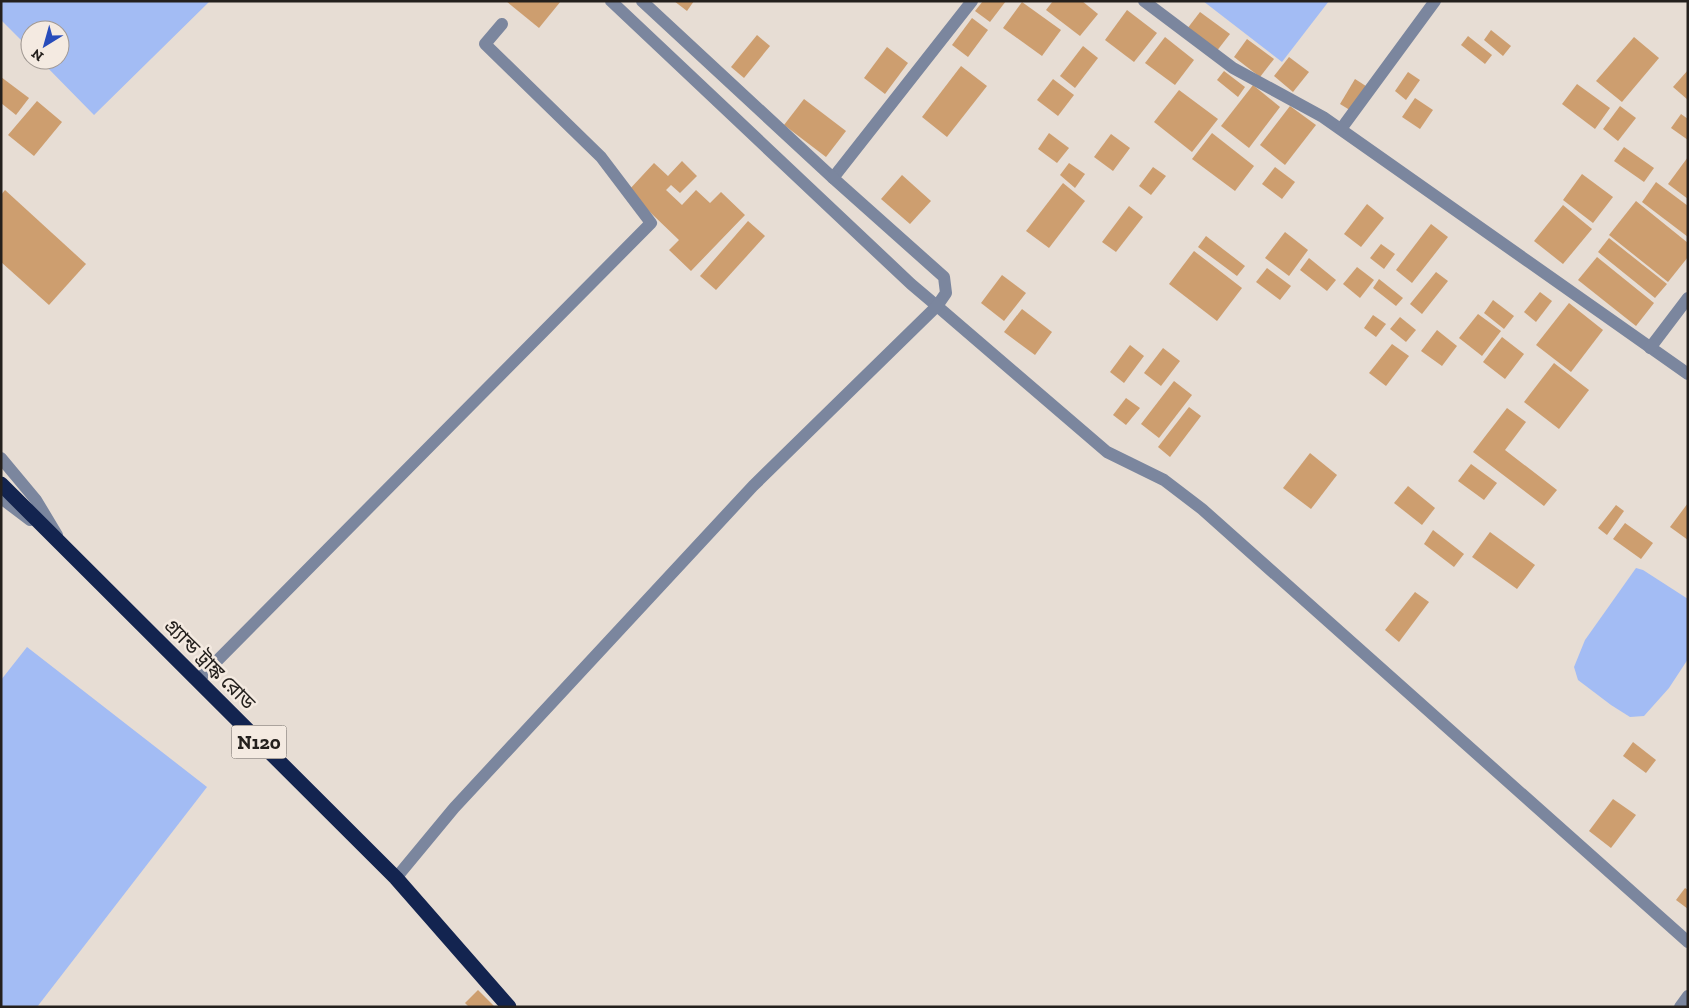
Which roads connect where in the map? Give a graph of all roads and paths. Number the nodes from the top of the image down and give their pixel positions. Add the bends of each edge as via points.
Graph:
1 (611, 1) edge
2 (642, 1) edge
3 (972, 1) edge
4 (1144, 1) edge
5 (1435, 1) edge
6 (502, 24) dead end
7 (1341, 130) junction
8 (833, 178) junction
9 (1688, 298) edge
10 (937, 306) junction
11 (1650, 348) junction
12 (1688, 374) edge
13 (1, 458) edge
14 (1, 484) edge
15 (1, 498) edge
16 (65, 548) junction
17 (198, 680) junction
18 (396, 878) junction
19 (1688, 942) edge
20 (1688, 996) edge
21 (509, 1007) edge
22 (1680, 1007) edge

1 - 10 street
2 - 8 street
3 - 8 street
4 - 7 street via 1233,68
5 - 7 street
6 - 17 street via 485,44 601,157 651,223
7 - 11 street
8 - 10 street via 944,277 946,293
9 - 11 street
10 - 18 street via 752,486 454,808
10 - 19 street via 1107,452 1164,480 1202,509
11 - 12 street
13 - 16 street via 36,500
14 - 16 highway, গ্র্যান্ড ট্রাঙ্ক রোড / N120
15 - 16 street
16 - 17 highway, গ্র্যান্ড ট্রাঙ্ক রোড / N120
17 - 18 highway, গ্র্যান্ড ট্রাঙ্ক রোড / N120
18 - 21 highway, গ্র্যান্ড ট্রাঙ্ক রোড / N120
20 - 22 street

